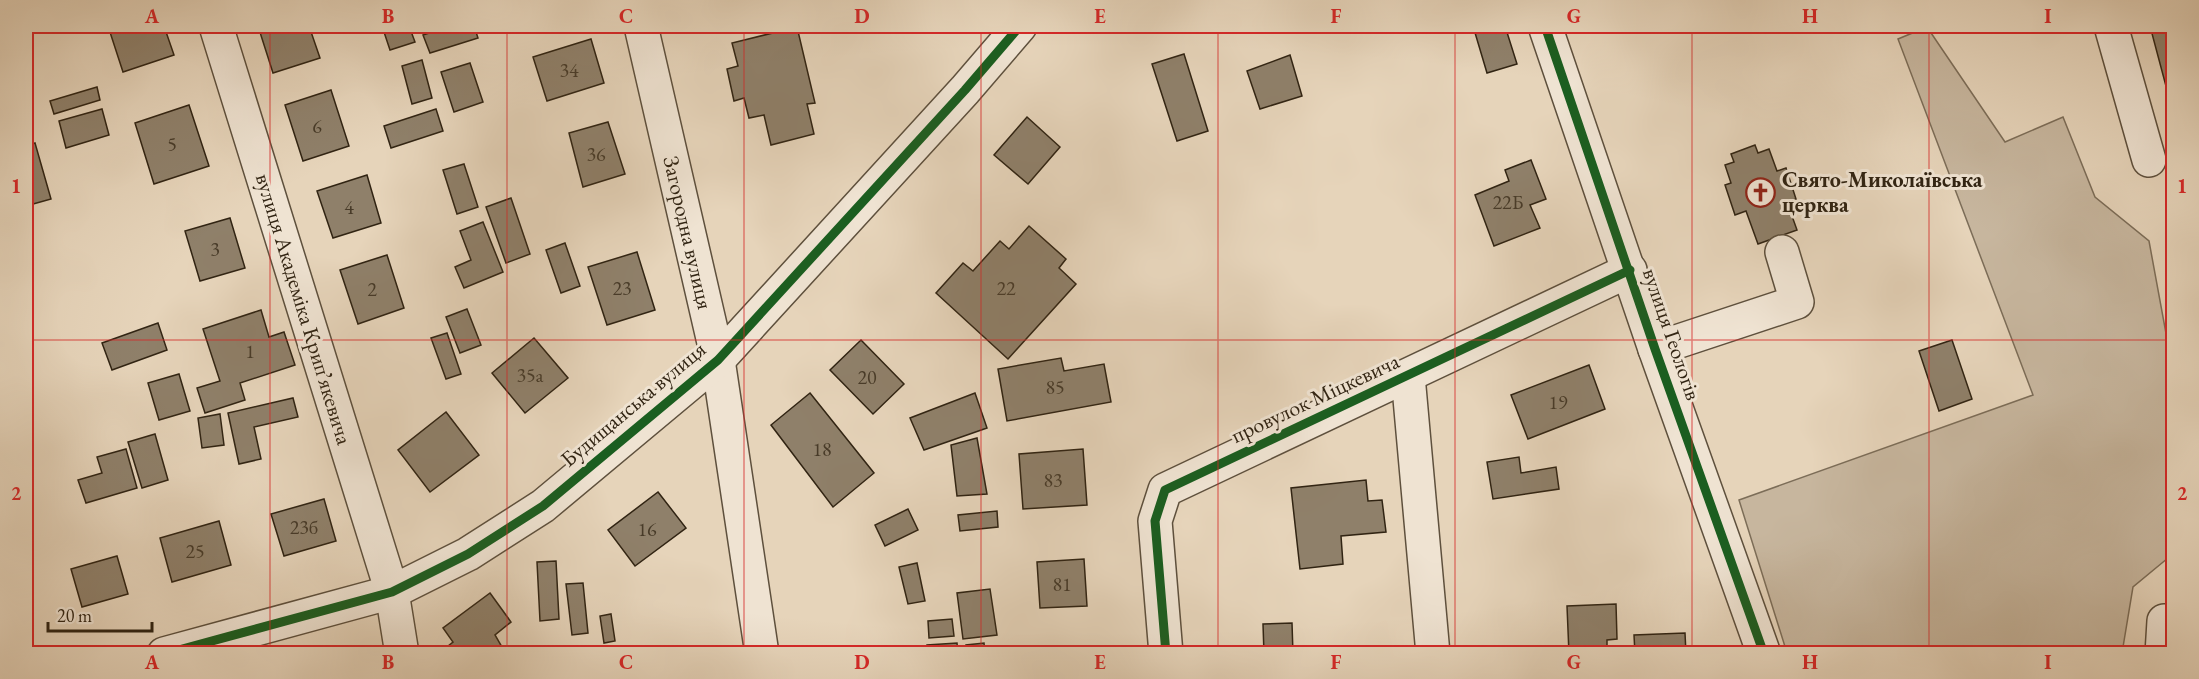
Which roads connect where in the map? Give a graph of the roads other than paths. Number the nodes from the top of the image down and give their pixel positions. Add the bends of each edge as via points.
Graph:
1 (216, 26) edge
2 (641, 26) edge
3 (1020, 26) edge
4 (1545, 26) edge
5 (2110, 26) edge
6 (2150, 160) dead end
7 (1782, 252) dead end
8 (1630, 270) junction
9 (1655, 349) junction
10 (718, 360) junction
11 (1408, 376) junction
12 (392, 591) junction
13 (2164, 621) dead end
14 (164, 654) edge
15 (402, 654) edge
16 (762, 654) edge
17 (1166, 654) edge
18 (1433, 654) edge
19 (1764, 654) edge
20 (2162, 654) edge

1 - 12 street, вулиця Академіка Крипʼякевича
2 - 10 street, Загородна вулиця
3 - 10 street, Будищанська вулиця
4 - 8 street, вулиця Геологів
5 - 6 street
7 - 9 street via 1797,302
8 - 9 street, вулиця Геологів
8 - 11 street, провулок Міцкевича
9 - 19 street, вулиця Геологів
10 - 12 street, Будищанська вулиця via 543,506 468,554
10 - 16 street, Загородна вулиця
11 - 17 street, провулок Міцкевича via 1165,490 1155,521
11 - 18 street
12 - 14 street, Будищанська вулиця
12 - 15 street, вулиця Академіка Крипʼякевича
13 - 20 street

